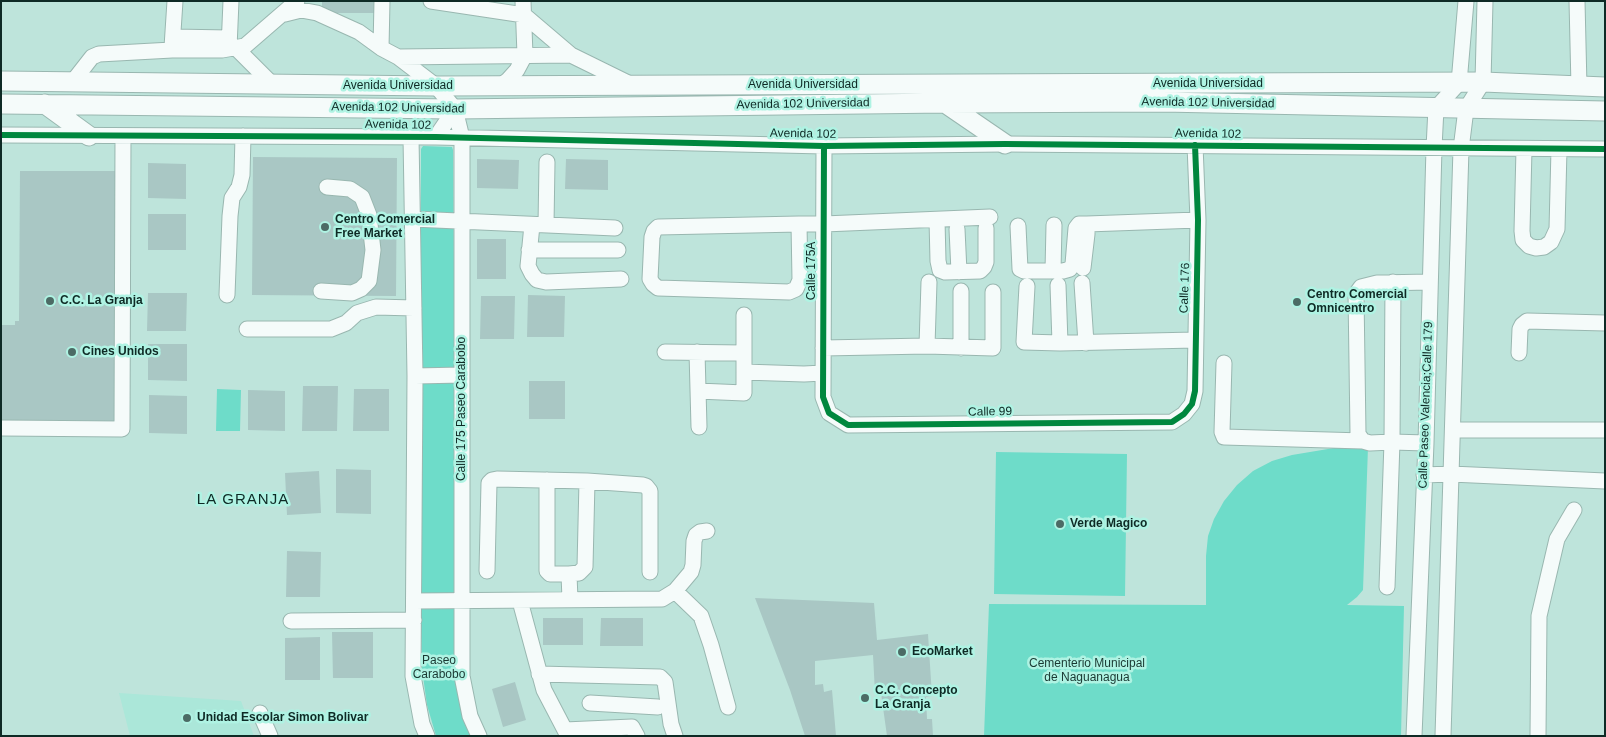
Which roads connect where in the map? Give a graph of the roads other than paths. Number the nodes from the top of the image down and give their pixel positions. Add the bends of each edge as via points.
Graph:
1 (175, 1) edge
2 (231, 1) edge
3 (297, 1) edge
4 (382, 1) edge
5 (431, 1) edge
6 (1466, 1) edge
7 (1485, 1) edge
8 (1577, 1) edge
9 (524, 8) edge
10 (282, 15) junction
11 (172, 44) junction
12 (231, 45) junction
13 (381, 48) junction
14 (526, 55) junction
15 (571, 55) junction
16 (398, 57) junction
17 (74, 80) junction
18 (1, 81) edge
19 (1483, 82) junction
20 (1459, 83) junction
21 (273, 85) junction
22 (436, 86) junction
23 (500, 86) junction
24 (633, 86) junction
25 (1579, 87) junction
26 (1605, 87) edge
27 (945, 103) junction
28 (1, 104) edge
29 (45, 104) junction
30 (1436, 108) junction
31 (455, 109) junction
32 (1466, 109) junction
33 (1605, 111) edge
34 (1, 135) edge
35 (89, 136) junction
36 (122, 136) junction
37 (243, 136) junction
38 (411, 137) junction
39 (436, 137) junction
40 (462, 138) junction
41 (1005, 144) junction
42 (1195, 145) junction
43 (824, 146) junction
44 (1434, 148) junction
45 (1462, 149) junction
46 (1524, 149) junction
47 (1559, 149) junction
48 (1605, 149) edge
49 (547, 162) dead end
50 (328, 188) dead end
51 (414, 219) junction
52 (937, 220) junction
53 (1198, 220) junction
54 (462, 221) junction
55 (799, 224) junction
56 (824, 224) junction
57 (1087, 224) junction
58 (539, 225) junction
59 (1054, 225) dead end
60 (1018, 226) dead end
61 (615, 228) dead end
62 (957, 229) dead end
63 (529, 250) junction
64 (618, 250) dead end
65 (959, 272) junction
66 (621, 278) dead end
67 (1056, 278) junction
68 (929, 282) dead end
69 (1393, 282) junction
70 (1430, 282) junction
71 (1027, 286) dead end
72 (321, 291) dead end
73 (961, 291) dead end
74 (994, 292) dead end
75 (228, 295) dead end
76 (414, 308) junction
77 (744, 315) dead end
78 (1605, 323) edge
79 (246, 329) dead end
80 (1195, 340) junction
81 (1060, 343) junction
82 (1086, 343) junction
83 (927, 346) junction
84 (823, 348) junction
85 (961, 348) junction
86 (665, 352) dead end
87 (697, 352) junction
88 (744, 353) junction
89 (1519, 353) dead end
90 (1224, 363) dead end
91 (744, 372) junction
92 (823, 373) junction
93 (462, 375) junction
94 (415, 376) junction
95 (698, 392) junction
96 (823, 397) joint
97 (1172, 422) joint
98 (699, 427) dead end
99 (1, 428) edge
100 (1453, 430) junction
101 (1605, 430) edge
102 (1363, 441) junction
103 (1392, 442) junction
104 (1426, 443) junction
105 (1451, 474) junction
106 (1424, 475) junction
107 (547, 480) junction
108 (587, 481) junction
109 (1605, 481) edge
110 (1574, 510) dead end
111 (707, 531) dead end
112 (487, 571) dead end
113 (650, 572) dead end
114 (569, 574) junction
115 (1387, 587) dead end
116 (675, 591) junction
117 (520, 600) junction
118 (570, 600) junction
119 (414, 601) junction
120 (462, 601) junction
121 (414, 620) junction
122 (291, 621) dead end
123 (539, 674) junction
124 (590, 703) dead end
125 (628, 706) junction
126 (658, 707) dead end
127 (728, 707) dead end
128 (260, 713) dead end
129 (634, 731) edge
130 (566, 733) edge
131 (270, 736) edge
132 (427, 736) edge
133 (479, 736) edge
134 (675, 736) edge
135 (1414, 736) edge
136 (1443, 736) edge
137 (1538, 736) edge

1 - 11 street
2 - 12 street
3 - 10 street
4 - 13 street
5 - 9 street
6 - 20 street
7 - 19 street
8 - 25 street
9 - 14 street
9 - 15 street
10 - 12 street via 245,46
10 - 13 street, Calle 175 Paseo Carabobo via 301,10 317,13 359,32
11 - 12 street
11 - 17 street via 99,54 92,57
12 - 21 street
13 - 16 street, Calle 175 Paseo Carabobo
14 - 15 street
14 - 16 street
14 - 23 street via 517,70
15 - 24 street
16 - 22 street, Calle 175 Paseo Carabobo
17 - 18 main road, Avenida Universidad
17 - 21 main road, Avenida Universidad
19 - 20 main road, Avenida Universidad
19 - 25 main road, Avenida Universidad
19 - 32 street
20 - 24 main road, Avenida Universidad
20 - 30 street
21 - 22 main road, Avenida Universidad
22 - 23 main road, Avenida Universidad
22 - 31 street, Calle 175 Paseo Carabobo
23 - 24 main road, Avenida Universidad
25 - 26 main road, Avenida Universidad
27 - 30 main road, Avenida 102 Universidad via 1163,102
27 - 31 main road, Avenida 102 Universidad
27 - 41 main road
28 - 29 main road, Avenida 102 Universidad
29 - 31 main road, Avenida 102 Universidad
29 - 35 main road
30 - 32 main road, Avenida 102 Universidad
30 - 44 street, Calle Paseo Valencia;Calle 179
31 - 39 street
31 - 40 street, Calle 175 Paseo Carabobo
32 - 33 main road, Avenida 102 Universidad
32 - 45 street
34 - 35 street, Avenida 102
35 - 36 street, Avenida 102
36 - 37 street, Avenida 102
36 - 99 street via 122,429
37 - 38 street, Avenida 102
37 - 75 street via 242,175 232,198 230,216
38 - 39 street, Avenida 102
38 - 51 street
39 - 40 street, Avenida 102
40 - 43 street, Avenida 102
40 - 54 street, Calle 175 Paseo Carabobo
41 - 42 street, Avenida 102
41 - 43 street, Avenida 102
42 - 44 street, Avenida 102
42 - 53 street, Calle 176
43 - 56 street, Calle 175A
44 - 45 street, Avenida 102
44 - 70 street, Calle Paseo Valencia;Calle 179
45 - 46 street, Avenida 102
45 - 100 street
46 - 47 street, Avenida 102
46 - 47 street via 1523,240 1536,248 1551,242 1557,229
47 - 48 street, Avenida 102
49 - 58 street
50 - 72 street via 350,189 362,197 369,215 373,250 369,281 361,289 352,293
51 - 54 street
51 - 76 street
52 - 56 street
52 - 65 street via 940,270
52 - 65 street via 988,222 984,267 980,271
53 - 57 street
53 - 80 street, Calle 176
54 - 58 street
54 - 93 street, Calle 175 Paseo Carabobo
55 - 55 street via 800,280 796,289 789,292 658,288 650,279 652,237 658,227
55 - 56 street
56 - 84 street, Calle 175A
57 - 67 street via 1079,224 1076,228 1073,264
57 - 82 street via 1083,276
58 - 61 street
58 - 63 street
59 - 67 street
60 - 67 street via 1020,268
62 - 65 street
63 - 64 street
63 - 66 street via 528,266 537,280
67 - 81 street
68 - 83 street
69 - 70 street
69 - 102 street via 1361,287 1356,294 1358,434
69 - 103 street
70 - 104 street, Calle Paseo Valencia;Calle 179
71 - 81 street via 1024,342
73 - 85 street
74 - 85 street via 993,348
76 - 79 street via 376,307 357,313 332,329
76 - 94 street
77 - 88 street
78 - 89 street via 1527,321 1520,329
80 - 82 street
80 - 97 street, Calle 176 via 1192,404
81 - 82 street
83 - 84 street
83 - 85 street
84 - 92 street, Calle 175A
86 - 87 street
87 - 88 street
87 - 95 street
88 - 91 street
90 - 102 street via 1224,437
91 - 92 street
91 - 95 street via 744,393
92 - 96 street, Calle 175A
93 - 94 street
93 - 120 street, Calle 175 Paseo Carabobo
94 - 119 street
95 - 98 street
96 - 97 street, Calle 99 via 829,413 848,425
100 - 101 street
100 - 105 street
102 - 103 street
103 - 104 street
103 - 115 street
104 - 106 street, Calle Paseo Valencia;Calle 179
105 - 106 street
105 - 109 street
105 - 136 street
106 - 135 street, Calle Paseo Valencia;Calle 179
107 - 108 street
107 - 112 street via 497,479 489,483
107 - 114 street via 547,571 550,574
108 - 113 street via 643,485 650,491
108 - 114 street via 584,567 579,574
110 - 137 street via 1557,539 1539,616
111 - 116 street via 696,535 694,565
114 - 118 street
116 - 118 street via 662,599
116 - 127 street via 701,616
117 - 118 street
117 - 120 street
117 - 123 street
119 - 120 street
119 - 121 street
120 - 133 street, Calle 175 Paseo Carabobo via 462,676 470,716
121 - 122 street
121 - 132 street via 413,676
123 - 130 street
123 - 134 street via 660,677 665,682
124 - 125 street
125 - 126 street
125 - 129 street
128 - 131 street
129 - 130 street

